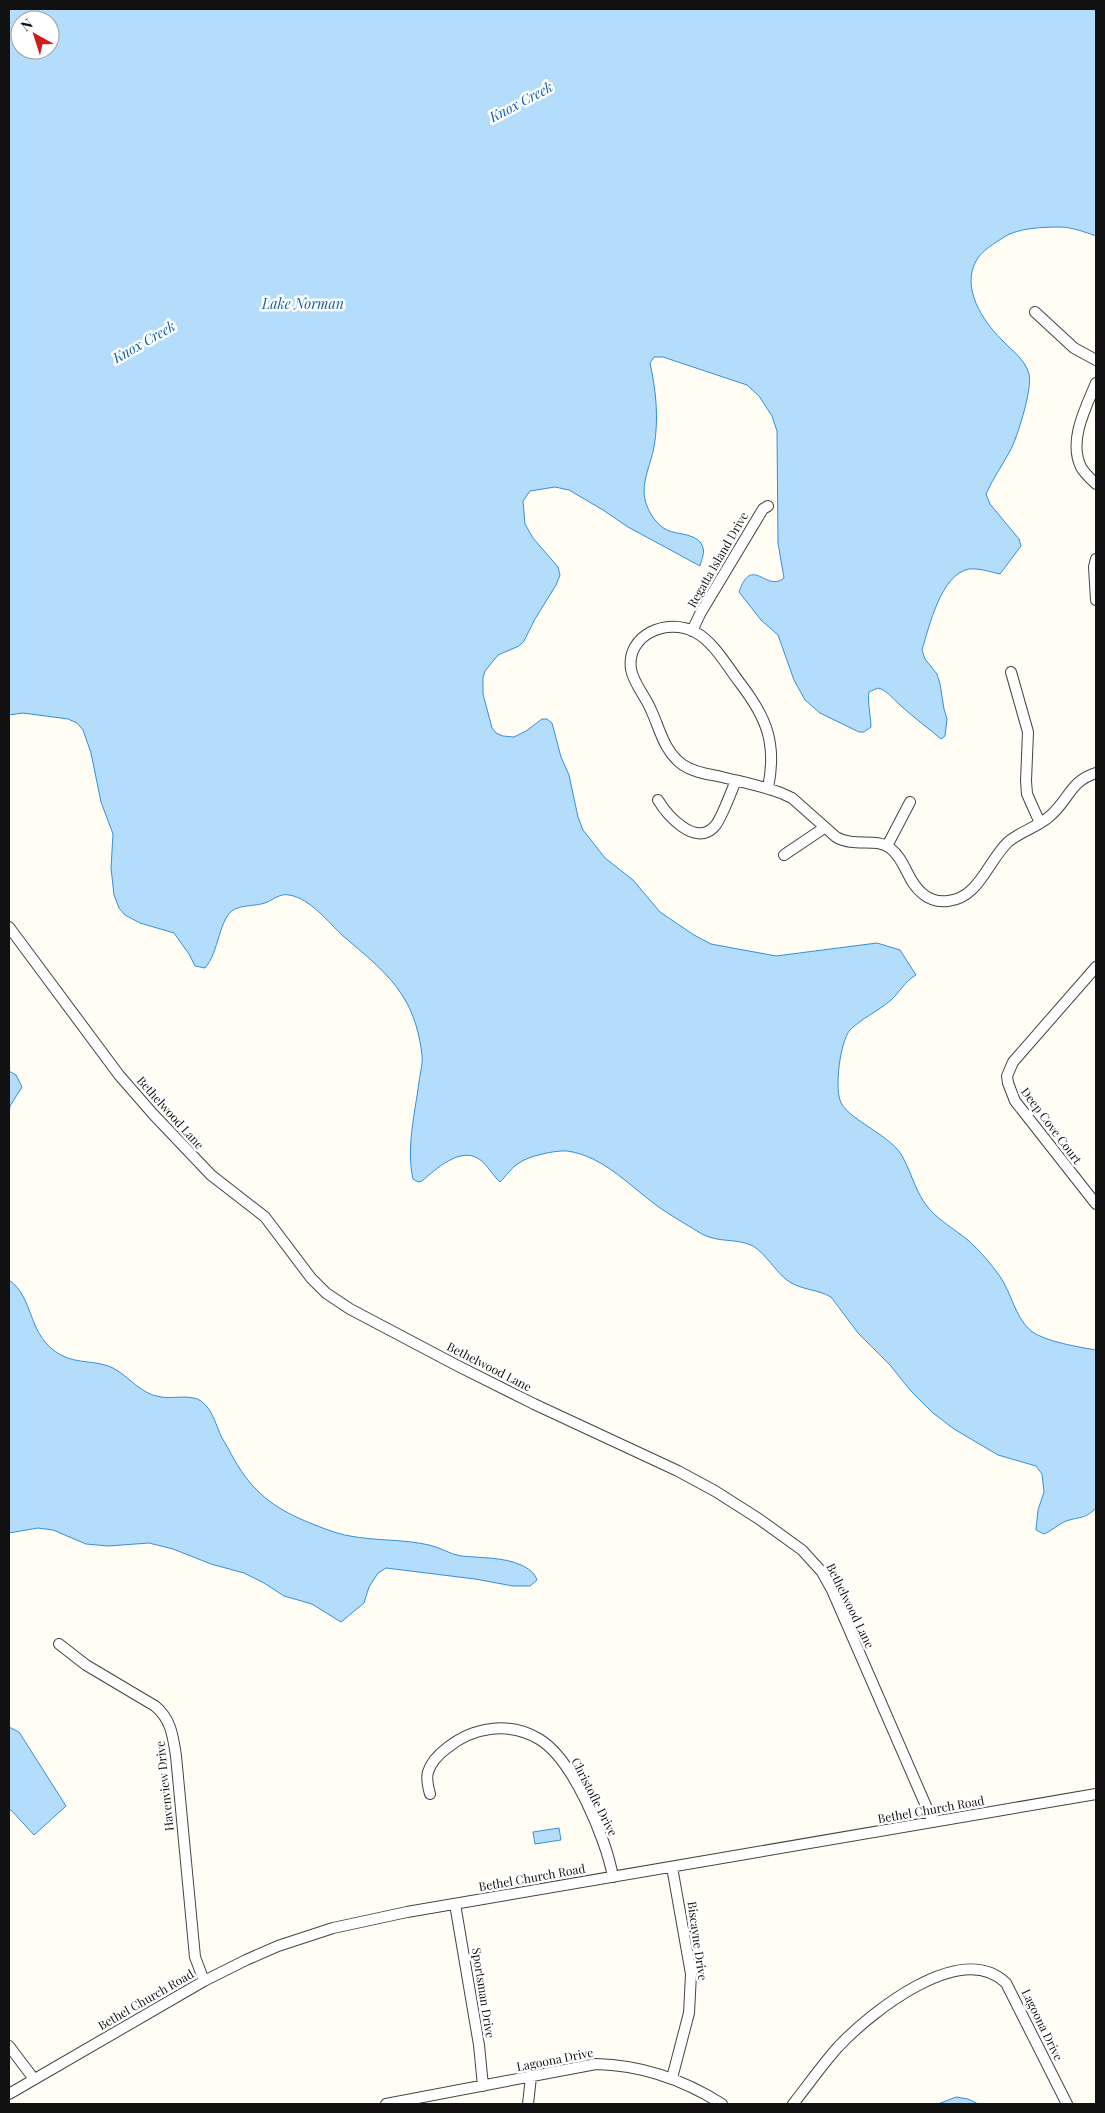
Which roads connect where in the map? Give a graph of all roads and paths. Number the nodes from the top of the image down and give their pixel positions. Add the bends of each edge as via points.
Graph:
1 (1035, 312) dead end
2 (1096, 360) edge
3 (1096, 383) edge
4 (1096, 484) edge
5 (768, 506) dead end
6 (1096, 559) edge
7 (1096, 600) edge
8 (692, 631) junction
9 (1011, 672) dead end
10 (1096, 773) edge
11 (736, 781) junction
12 (768, 788) junction
13 (658, 800) dead end
14 (910, 802) dead end
15 (1040, 823) junction
16 (824, 828) junction
17 (887, 846) junction
18 (784, 855) dead end
19 (9, 927) edge
20 (1096, 967) edge
21 (1096, 1204) edge
22 (59, 1644) dead end
23 (430, 1794) dead end
24 (1096, 1794) edge
25 (933, 1822) junction
26 (672, 1867) junction
27 (613, 1877) junction
28 (455, 1904) junction
29 (204, 1981) junction
30 (9, 2046) edge
31 (531, 2077) junction
32 (672, 2078) junction
33 (34, 2079) junction
34 (483, 2086) junction
35 (9, 2094) edge
36 (386, 2104) edge
37 (528, 2104) edge
38 (722, 2104) edge
39 (793, 2104) edge
40 (1067, 2104) edge

1 - 2 street via 1074,348
3 - 4 street via 1079,428 1077,450 1082,468
5 - 8 street, Regatta Island Drive via 763,509
6 - 7 street
8 - 11 street via 666,627 650,632 633,651 631,671 663,741 676,759 694,771
8 - 12 street via 714,649 764,718 772,749
9 - 15 street via 1028,732 1027,794
10 - 15 street via 1079,780 1052,815
11 - 12 street
11 - 13 street via 714,828 704,833 688,830 675,821
12 - 16 street via 792,798
14 - 17 street
15 - 17 street via 1011,840 974,888 955,900 924,896 913,884 900,859
16 - 17 street via 844,842
16 - 18 street
19 - 25 street, Bethelwood Lane via 119,1075 211,1175 265,1217 326,1293 389,1330 528,1401 678,1471 759,1519 802,1550 832,1590
20 - 21 street, Deep Cove Court via 1013,1062 1008,1083 1027,1119
22 - 29 street, Havenview Drive via 155,1706 170,1725 176,1756 195,1957
23 - 27 street, Christofle Drive via 430,1768 436,1758 455,1742 488,1729 528,1734 548,1745 568,1770 601,1836
24 - 25 street, Bethel Church Road
25 - 26 street, Bethel Church Road
26 - 27 street, Bethel Church Road
26 - 32 street, Biscayne Drive via 688,1951 690,1999 686,2031
27 - 28 street, Bethel Church Road
28 - 29 street, Bethel Church Road via 371,1918 310,1935 246,1960
28 - 34 street, Sportsman Drive
29 - 33 street, Bethel Church Road
30 - 33 street
31 - 32 street, Lagoona Drive via 596,2064 627,2067
31 - 34 street, Lagoona Drive
31 - 37 street
32 - 38 street, Lagoona Drive
33 - 35 street, Bethel Church Road
34 - 36 street, Lagoona Drive
39 - 40 street, Lagoona Drive via 838,2048 877,2012 918,1985 941,1975 973,1969 994,1973 1006,1983

